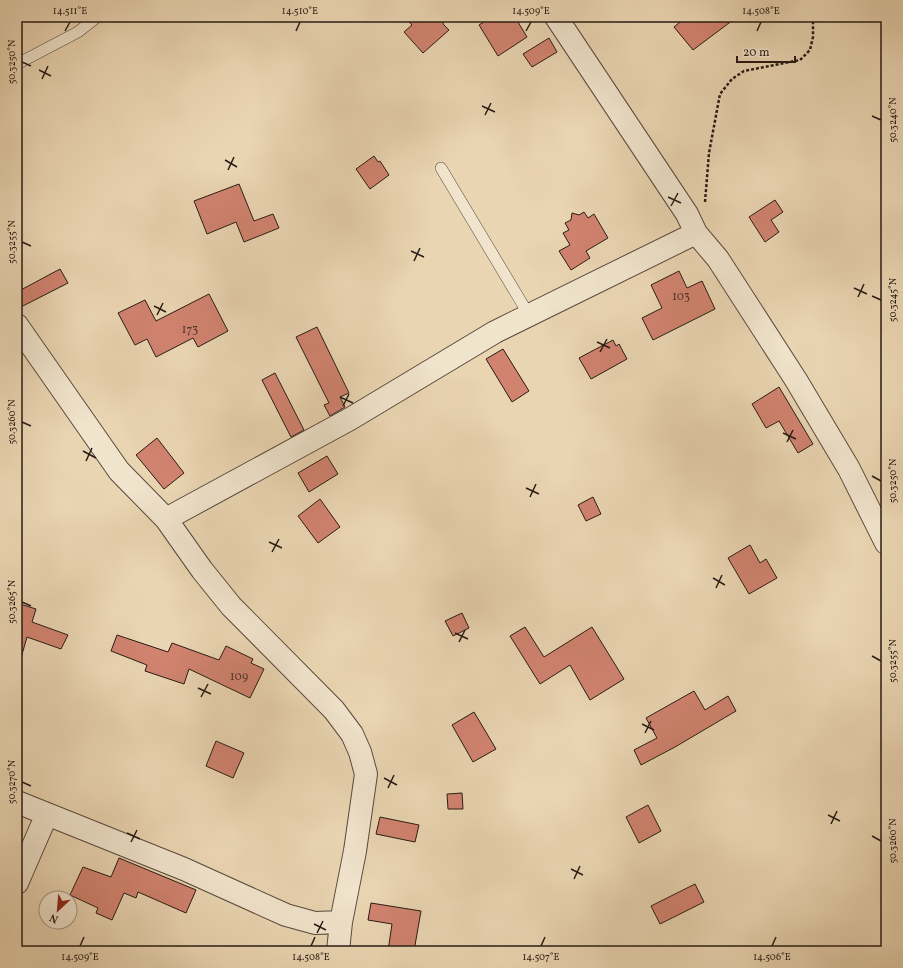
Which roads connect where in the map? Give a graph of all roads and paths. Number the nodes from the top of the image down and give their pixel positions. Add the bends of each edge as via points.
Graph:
1 (97, 17) edge
2 (556, 17) edge
3 (811, 17) edge
4 (17, 64) edge
5 (441, 168) dead end
6 (696, 234) junction
7 (529, 315) junction
8 (17, 324) edge
9 (166, 519) junction
10 (886, 543) edge
11 (17, 802) edge
12 (46, 814) junction
13 (17, 883) edge
14 (341, 922) junction
15 (338, 951) edge

1 - 4 lane via 78,32
2 - 6 street via 680,202
3 - 6 path via 813,37 810,50 800,60 744,71 732,79 720,94 709,153 704,208
5 - 7 lane
6 - 7 street
6 - 10 street via 718,259 796,380 849,469
7 - 9 street via 495,332 350,419
8 - 9 street via 118,471
9 - 14 street via 231,606 334,710 352,734 360,752 366,774
11 - 12 street
12 - 13 street
12 - 14 street via 184,869 286,915 315,924
14 - 15 street

